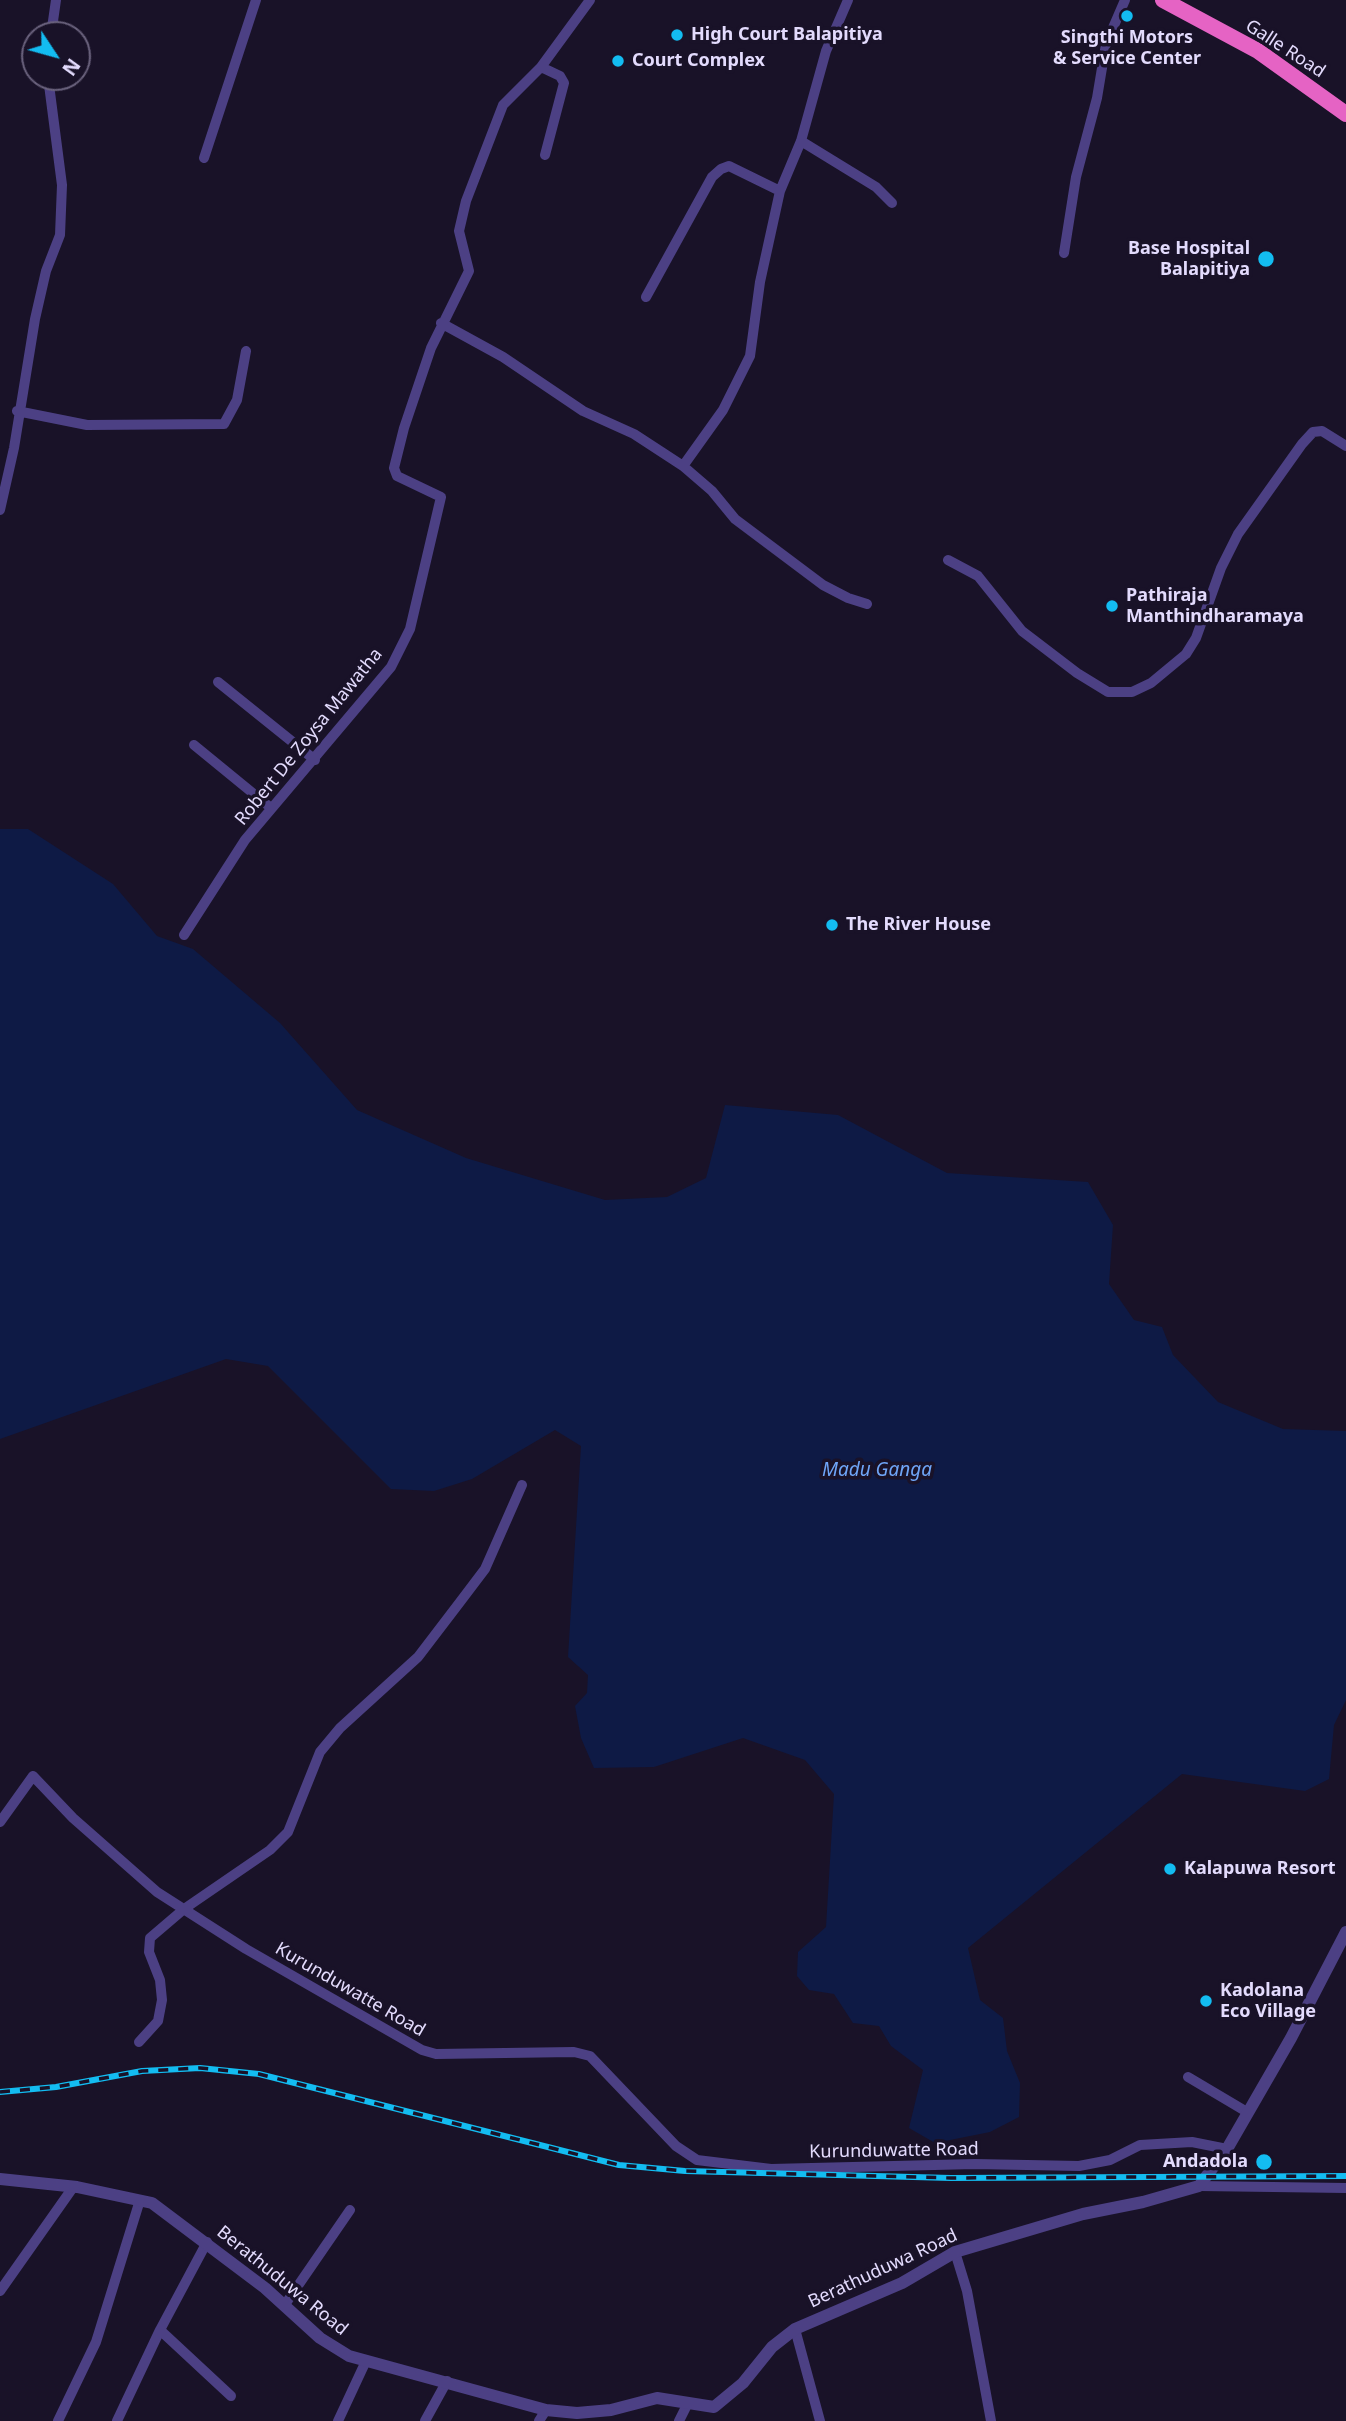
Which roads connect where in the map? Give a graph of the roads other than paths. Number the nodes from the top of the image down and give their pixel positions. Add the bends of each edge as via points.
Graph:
1 (56, 0) edge
2 (256, 0) edge
3 (590, 0) edge
4 (848, 0) edge
5 (1125, 0) edge
6 (1163, 0) edge
7 (53, 21) edge
8 (541, 67) junction
9 (50, 91) edge
10 (1346, 114) edge
11 (802, 141) junction
12 (545, 155) dead end
13 (204, 158) dead end
14 (780, 191) junction
15 (892, 203) dead end
16 (1064, 253) dead end
17 (646, 297) dead end
18 (441, 323) junction
19 (246, 351) dead end
20 (18, 411) junction
21 (1346, 446) edge
22 (683, 466) junction
23 (0, 510) edge
24 (948, 560) dead end
25 (867, 604) dead end
26 (218, 682) dead end
27 (194, 745) dead end
28 (315, 760) junction
29 (271, 808) junction
30 (184, 936) dead end
31 (522, 1485) dead end
32 (0, 1822) edge
33 (184, 1909) junction
34 (1346, 1932) edge
35 (139, 2042) dead end
36 (1188, 2077) dead end
37 (1247, 2112) junction
38 (1227, 2149) junction
39 (0, 2179) edge
40 (74, 2186) junction
41 (1199, 2186) junction
42 (1346, 2188) edge
43 (139, 2200) junction
44 (350, 2210) dead end
45 (207, 2242) junction
46 (955, 2252) junction
47 (0, 2291) edge
48 (284, 2306) junction
49 (795, 2329) junction
50 (160, 2330) junction
51 (366, 2361) junction
52 (447, 2381) junction
53 (231, 2396) dead end
54 (688, 2403) junction
55 (542, 2415) edge
56 (58, 2421) edge
57 (117, 2421) edge
58 (338, 2421) edge
59 (425, 2421) edge
60 (679, 2421) edge
61 (820, 2421) edge
62 (991, 2421) edge

1 - 7 street
2 - 13 street
3 - 8 street, Robert De Zoysa Mawatha
4 - 11 street via 819,73
5 - 16 street via 1106,44
6 - 10 highway, Galle Road via 1258,51
8 - 12 street via 564,83
8 - 18 street, Robert De Zoysa Mawatha via 503,105 482,155 459,231 469,271
9 - 20 street via 62,185 60,235 46,271
11 - 14 street
11 - 15 street via 876,187
14 - 17 street via 729,166 721,169 712,177
14 - 22 street via 750,356 723,410
18 - 22 street via 503,357 559,397
18 - 28 street, Robert De Zoysa Mawatha via 394,468 397,476 441,498 410,629 391,667
19 - 20 street via 237,400 224,424 87,425
20 - 23 street
21 - 24 street via 1322,431 1313,432 1302,444 1238,534 1186,654 1151,683 1132,692 1108,692 1077,673 1022,631 978,576
22 - 25 street via 735,519 823,585
26 - 28 street
27 - 29 street
28 - 29 street, Robert De Zoysa Mawatha
29 - 30 street, Robert De Zoysa Mawatha via 245,840
31 - 33 street via 485,1570 418,1657 320,1752 288,1832 270,1850
32 - 33 street, Kurunduwatte Road via 33,1776 116,1856
33 - 35 street via 148,1943 162,2000 158,2021
33 - 38 street, Kurunduwatte Road via 422,2050 590,2056 676,2146 698,2160 771,2169 1079,2165 1110,2160 1140,2145 1192,2142
34 - 37 street
36 - 37 street
37 - 38 street
38 - 41 street
39 - 40 street, Berathuduwa Road
40 - 43 street, Berathuduwa Road
40 - 47 street
41 - 42 street
41 - 46 street, Berathuduwa Road
43 - 45 street, Berathuduwa Road via 152,2203
43 - 56 street via 96,2342
44 - 48 street
45 - 48 street, Berathuduwa Road
45 - 50 street
46 - 49 street, Berathuduwa Road via 902,2283
46 - 62 street via 967,2291
48 - 51 street, Berathuduwa Road via 336,2349
49 - 54 street, Berathuduwa Road via 714,2407
49 - 61 street
50 - 53 street
50 - 57 street
51 - 52 street, Berathuduwa Road
51 - 58 street
52 - 55 street, Berathuduwa Road
52 - 59 street
54 - 55 street, Berathuduwa Road via 657,2398 611,2410
54 - 60 street

